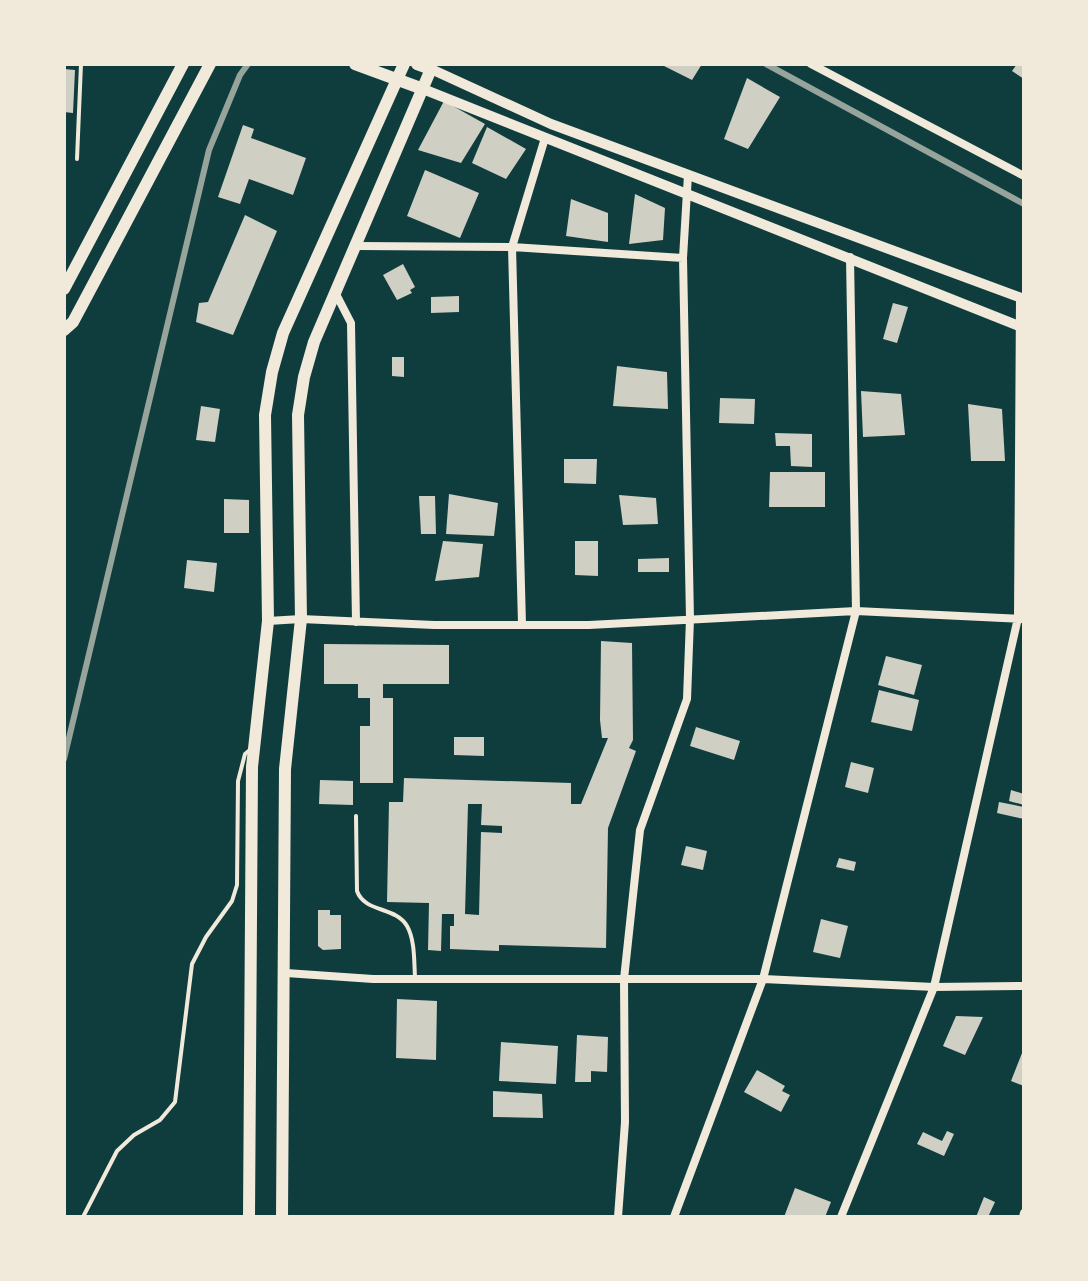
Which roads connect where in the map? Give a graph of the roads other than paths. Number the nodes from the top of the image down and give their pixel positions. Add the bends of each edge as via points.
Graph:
1 (81, 64) edge
2 (183, 64) edge
3 (210, 64) edge
4 (355, 64) edge
5 (404, 64) edge
6 (417, 64) edge
7 (811, 64) edge
8 (431, 69) junction
9 (396, 79) junction
10 (423, 89) junction
11 (153, 120) junction
12 (175, 131) junction
13 (545, 138) junction
14 (77, 159) dead end
15 (688, 175) junction
16 (1024, 176) edge
17 (685, 193) junction
18 (93, 235) junction
19 (114, 245) junction
20 (357, 246) junction
21 (512, 247) junction
22 (850, 257) junction
23 (683, 258) junction
24 (64, 289) edge
25 (336, 294) junction
26 (1022, 298) edge
27 (1021, 326) edge
28 (64, 330) edge
29 (856, 611) junction
30 (301, 619) junction
31 (690, 619) junction
32 (1021, 619) edge
33 (268, 621) junction
34 (356, 622) junction
35 (522, 624) junction
36 (253, 749) junction
37 (356, 816) dead end
38 (286, 973) junction
39 (415, 979) junction
40 (624, 979) junction
41 (763, 979) junction
42 (1024, 986) edge
43 (934, 987) junction
44 (246, 1214) edge
45 (83, 1217) edge
46 (282, 1217) edge
47 (618, 1217) edge
48 (674, 1217) edge
49 (841, 1217) edge

1 - 14 lane
2 - 11 main road
3 - 12 main road
4 - 9 main road
5 - 9 main road
6 - 8 main road
7 - 16 street
8 - 10 main road
8 - 15 street via 551,124
9 - 10 main road
9 - 33 main road via 283,333 272,372 265,415
10 - 13 street
10 - 20 main road
11 - 12 main road
11 - 18 main road
12 - 19 main road
13 - 17 street
13 - 21 street
15 - 17 street
15 - 26 street
17 - 22 street
17 - 23 street
18 - 19 main road
18 - 24 main road
19 - 28 main road
20 - 21 street
20 - 25 main road
21 - 23 street
21 - 35 street
22 - 27 street
22 - 29 street
23 - 31 street
25 - 30 main road via 314,342 298,415
25 - 34 street via 351,323
26 - 27 street
27 - 32 street
29 - 31 street
29 - 32 street
29 - 41 street
30 - 33 street
30 - 34 street
30 - 38 main road via 285,769
31 - 35 street
31 - 40 street via 687,699 640,830
32 - 43 street
33 - 36 main road
34 - 35 street
36 - 44 main road
36 - 45 lane via 245,754 238,781 237,885 192,964 175,1102 167,1115 117,1151
37 - 39 lane via 360,900 405,923
38 - 39 street
38 - 46 main road
39 - 40 street
40 - 41 street
40 - 47 street via 625,1122
41 - 43 street
41 - 48 street
42 - 43 street
43 - 49 street

